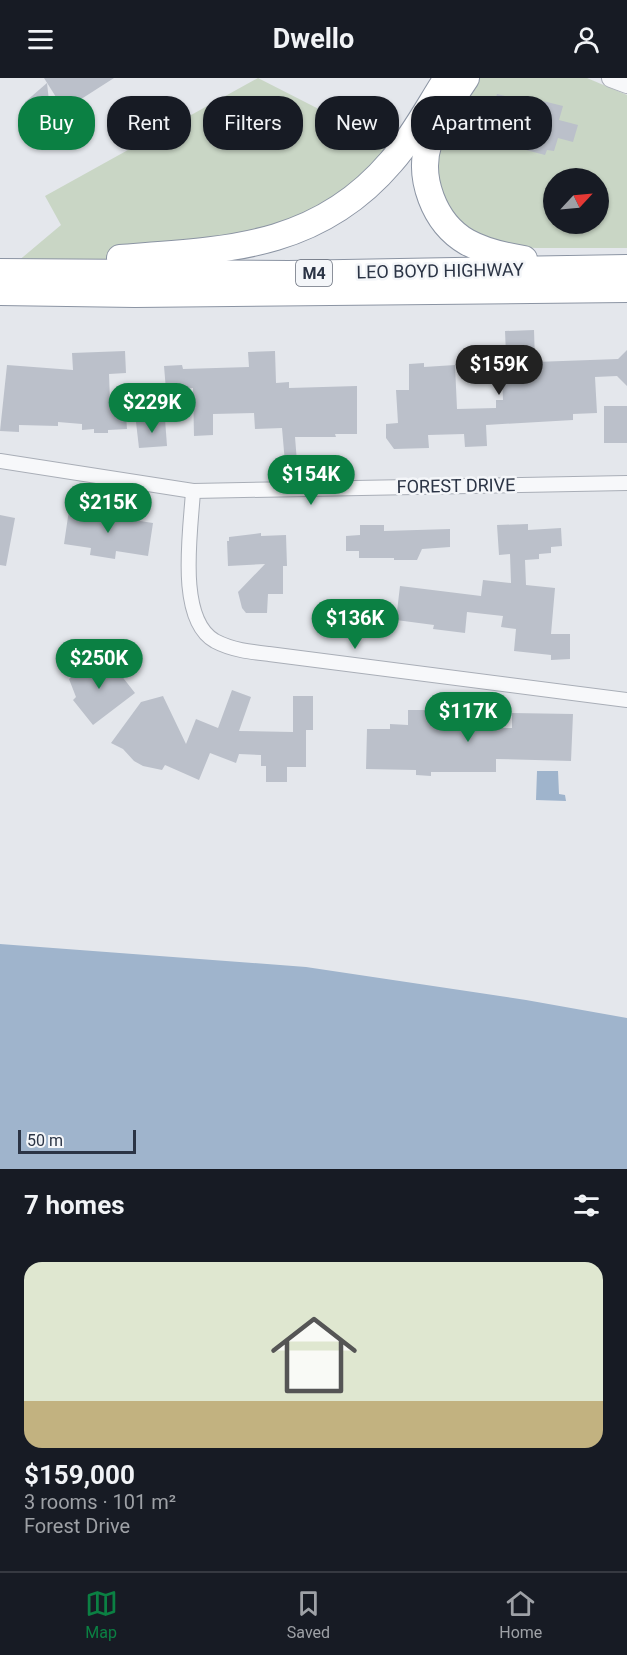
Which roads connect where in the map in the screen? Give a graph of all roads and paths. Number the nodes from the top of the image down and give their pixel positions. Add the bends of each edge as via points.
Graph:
1 (447, 78) edge
2 (466, 78) edge
3 (611, 78) edge
4 (627, 84) edge
5 (585, 268) junction
6 (627, 268) edge
7 (0, 272) edge
8 (46, 272) junction
9 (627, 289) edge
10 (0, 292) edge
11 (0, 461) edge
12 (627, 483) edge
13 (193, 491) junction
14 (627, 700) edge

1 - 8 highway via 391,162 348,201 301,229 251,245 96,260
2 - 5 highway via 434,130 425,159 430,194 443,220 466,242 483,250
3 - 4 street
5 - 6 highway, LEO BOYD HIGHWAY / M4
5 - 8 highway, LEO BOYD HIGHWAY / M4 via 289,274
7 - 8 highway, LEO BOYD HIGHWAY / M4
9 - 10 highway, LEO BOYD HIGHWAY / M4
11 - 13 street, FOREST DRIVE
12 - 13 street, FOREST DRIVE
13 - 14 street via 191,604 199,626 213,640 236,650

